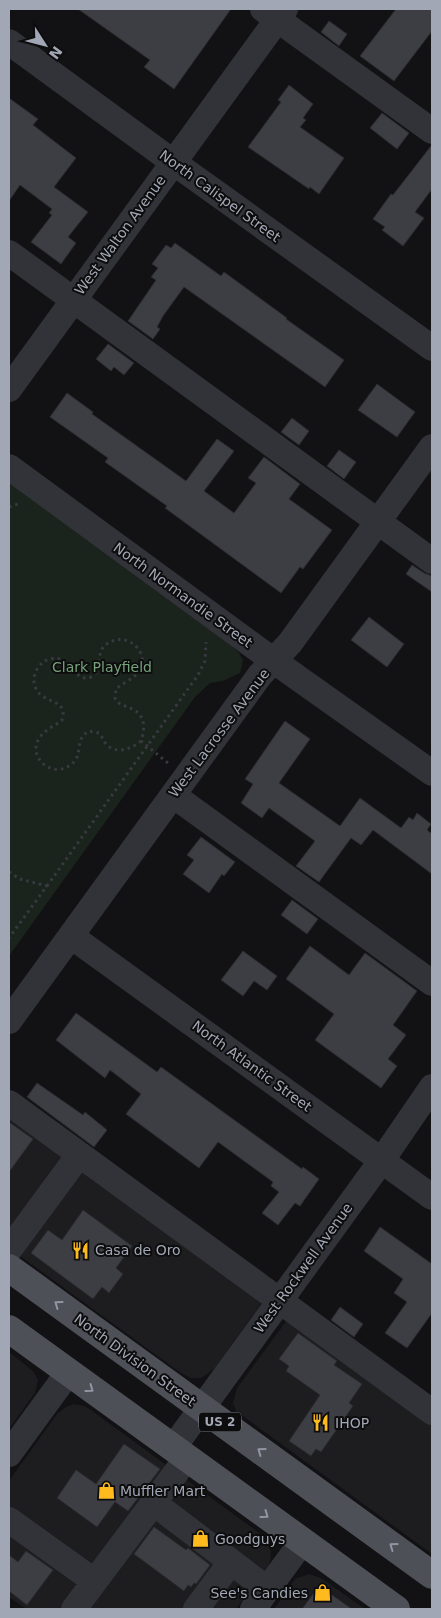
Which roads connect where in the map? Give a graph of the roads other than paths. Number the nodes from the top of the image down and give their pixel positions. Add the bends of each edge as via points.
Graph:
1 (275, 12) edge
2 (9, 42) edge
3 (432, 131) edge
4 (174, 162) junction
5 (9, 253) edge
6 (73, 300) junction
7 (432, 348) edge
8 (9, 389) edge
9 (432, 447) edge
10 (9, 467) edge
11 (378, 522) junction
12 (432, 561) edge
13 (274, 660) junction
14 (432, 773) edge
15 (180, 786) junction
16 (72, 936) junction
17 (432, 983) edge
18 (9, 1021) edge
19 (432, 1087) edge
20 (9, 1103) edge
21 (79, 1154) junction
22 (382, 1160) junction
23 (432, 1197) edge
24 (9, 1250) edge
25 (9, 1268) edge
26 (280, 1302) junction
27 (9, 1329) edge
28 (68, 1373) junction
29 (202, 1408) junction
30 (432, 1412) edge
31 (180, 1453) junction
32 (9, 1454) edge
33 (163, 1510) dead end
34 (9, 1520) edge
35 (302, 1542) junction
36 (231, 1562) junction
37 (432, 1575) edge
38 (94, 1582) junction
39 (260, 1599) edge
40 (74, 1609) edge
41 (196, 1609) edge
42 (396, 1609) edge

1 - 3 street
1 - 4 street, West Walton Avenue
2 - 4 street, North Calispel Street
4 - 6 street, West Walton Avenue
4 - 7 street, North Calispel Street
5 - 6 street
6 - 8 street, West Walton Avenue
6 - 11 street
9 - 11 street, West Lacrosse Avenue
10 - 13 street, North Normandie Street
11 - 12 street
11 - 13 street, West Lacrosse Avenue via 290,643
13 - 14 street, North Normandie Street
13 - 15 street, West Lacrosse Avenue
15 - 16 street, West Lacrosse Avenue
15 - 17 street
16 - 18 street, West Lacrosse Avenue
16 - 22 street, North Atlantic Street
19 - 22 street, West Rockwell Avenue
20 - 21 street
21 - 24 street
21 - 26 street
22 - 23 street, North Atlantic Street
22 - 26 street, West Rockwell Avenue
29 -> 25 main road, North Division Street / US 2
26 - 29 street, West Rockwell Avenue
26 - 30 street
27 - 28 main road
28 -> 31 main road
28 - 32 street
29 - 31 street, West Rockwell Avenue
37 -> 29 main road, North Division Street / US 2
31 -> 35 main road
31 - 38 street, West Rockwell Avenue
33 - 36 street
34 - 38 street
35 - 39 street
35 - 42 main road
36 - 39 street
36 - 41 street
38 - 40 street, West Rockwell Avenue

